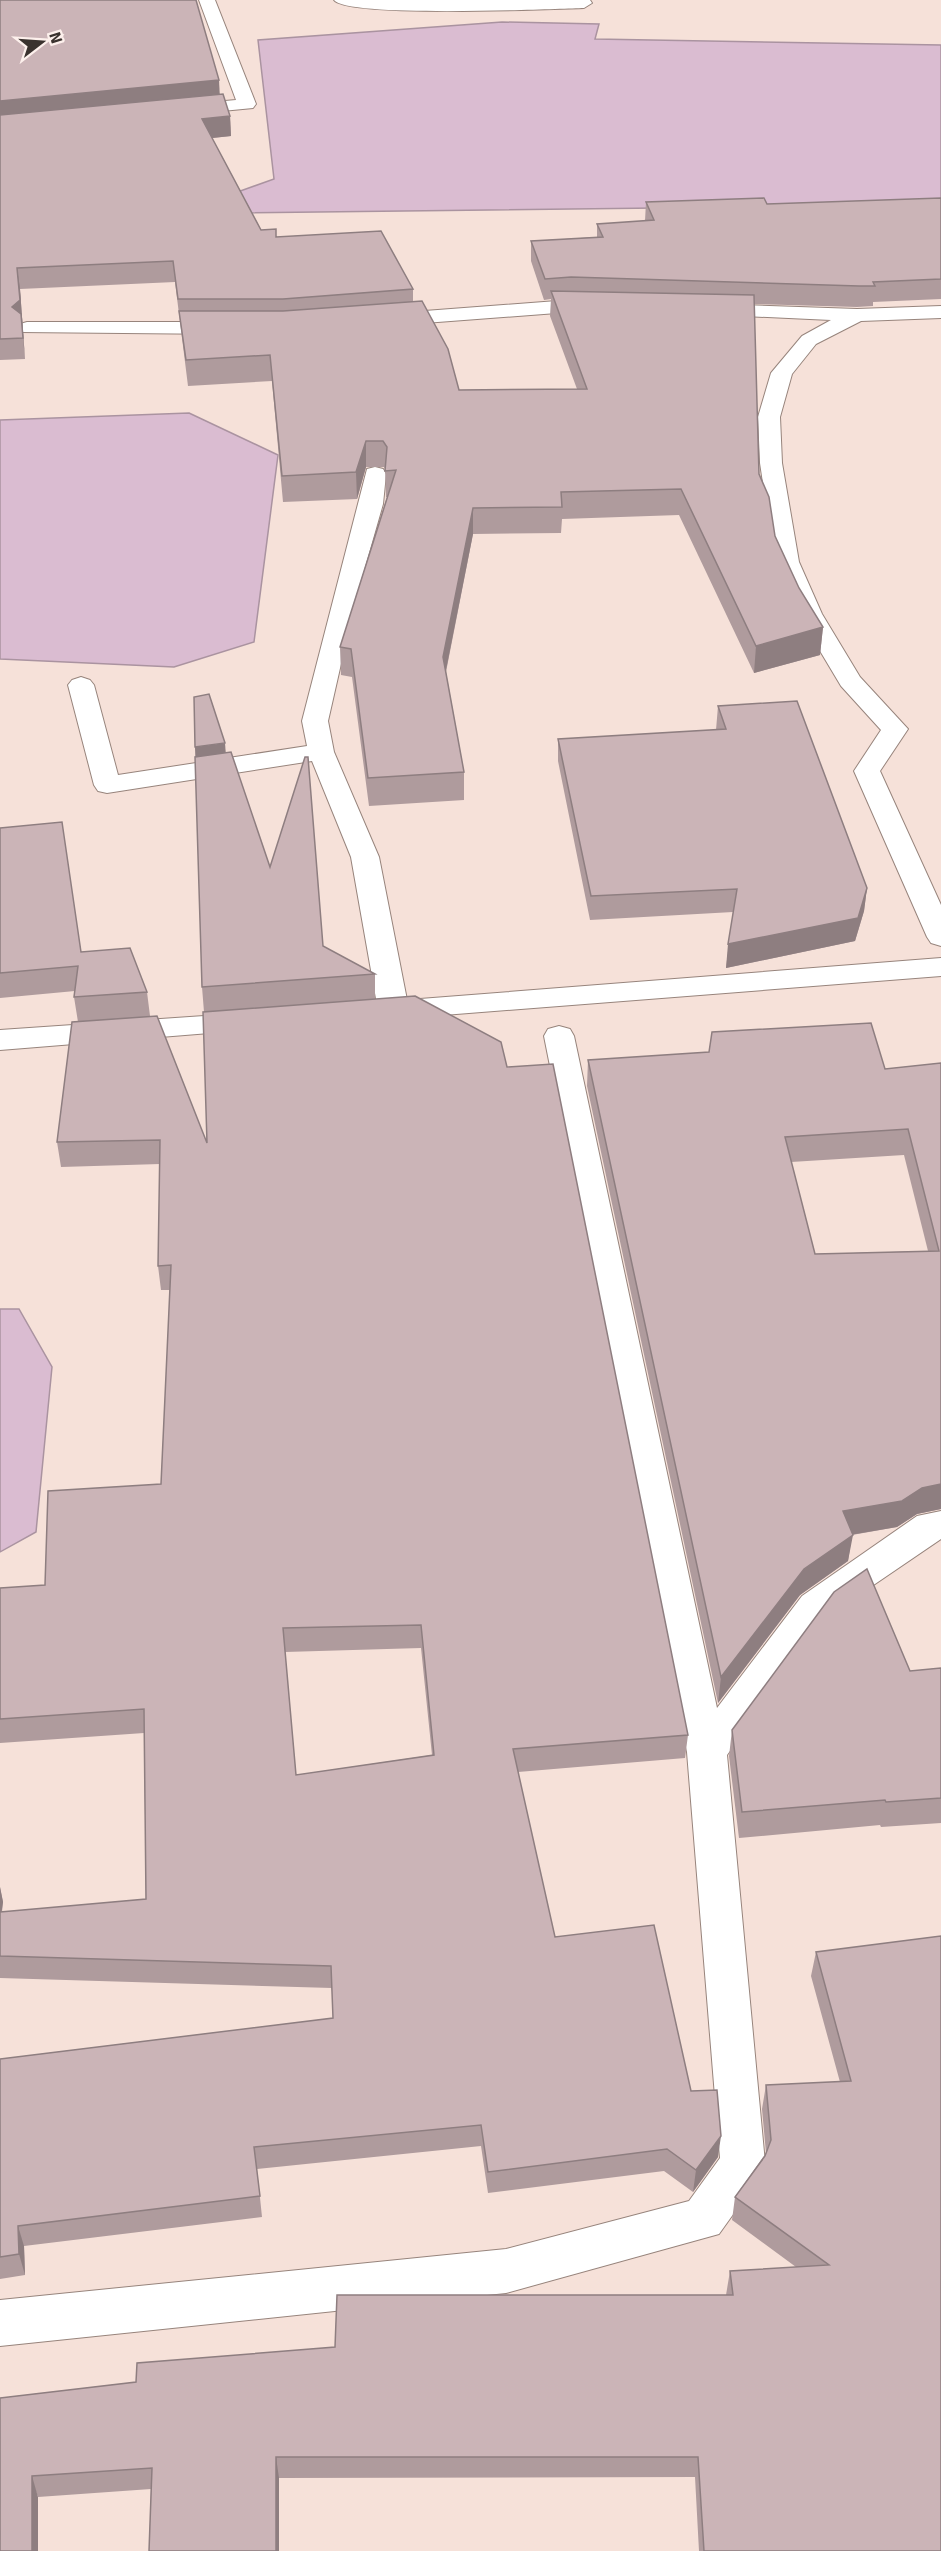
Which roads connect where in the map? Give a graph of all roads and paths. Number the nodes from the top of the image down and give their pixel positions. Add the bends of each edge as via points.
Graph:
1 (207, 0) edge
2 (342, 0) edge
3 (585, 3) dead end
4 (165, 112) edge
5 (618, 307) edge
6 (689, 310) edge
7 (941, 312) edge
8 (857, 315) junction
9 (367, 322) edge
10 (27, 328) dead end
11 (249, 328) edge
12 (375, 474) edge
13 (81, 685) dead end
14 (321, 752) junction
15 (941, 937) edge
16 (941, 967) edge
17 (280, 1019) edge
18 (559, 1036) dead end
19 (0, 1040) edge
20 (941, 1526) edge
21 (707, 1752) junction
22 (0, 2323) edge

1 - 4 street via 247,104
2 - 3 street via 386,6
5 - 9 street via 570,306
6 - 8 street
7 - 8 street
8 - 15 street via 809,340 782,373 769,417 771,463 787,562 810,614 850,681 895,729 867,771
10 - 11 street
12 - 14 street via 371,504 315,721
13 - 14 street via 107,785
14 - 16 street via 365,857 383,1011
17 - 19 street
18 - 21 street
20 - 21 street via 930,1527 815,1606
21 - 22 street via 743,2163 703,2219 506,2271

